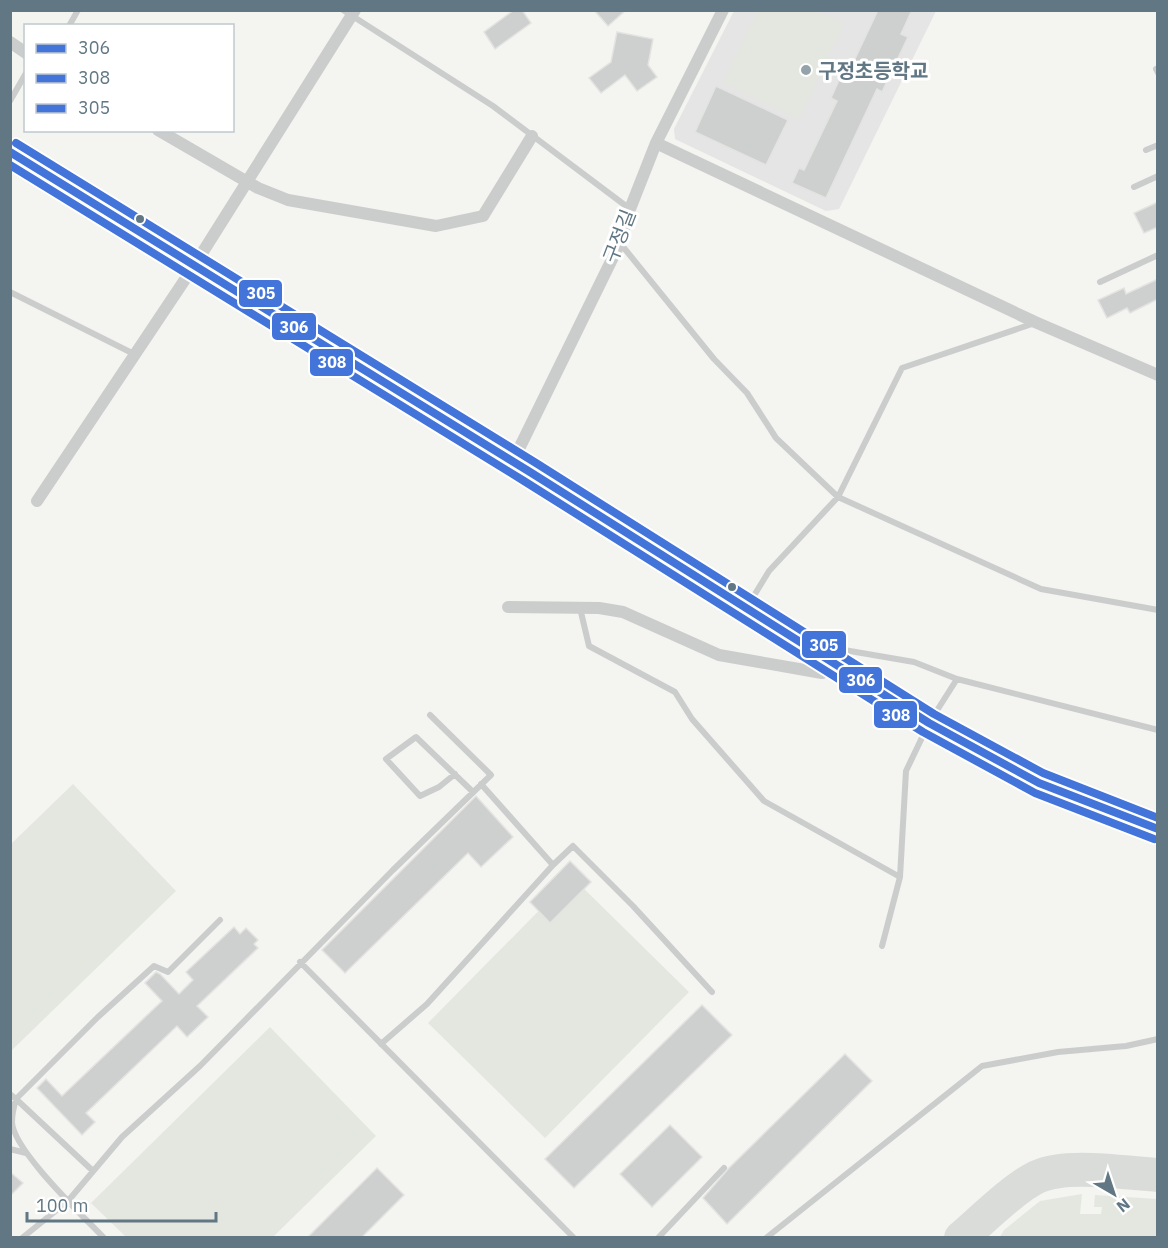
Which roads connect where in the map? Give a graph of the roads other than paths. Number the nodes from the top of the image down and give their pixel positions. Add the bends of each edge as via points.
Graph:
1 (78, 10) edge
2 (723, 10) edge
3 (349, 12) edge
4 (70, 24) edge
5 (10, 42) edge
6 (24, 52) edge
7 (1158, 68) edge
8 (1158, 73) edge
9 (24, 76) edge
10 (10, 101) edge
11 (161, 132) edge
12 (532, 136) junction
13 (656, 143) junction
14 (1158, 145) edge
15 (1146, 150) dead end
16 (10, 152) edge
17 (1158, 176) edge
18 (247, 182) junction
19 (1134, 187) dead end
20 (630, 209) junction
21 (620, 243) junction
22 (1158, 255) edge
23 (194, 266) junction
24 (1100, 282) dead end
25 (10, 292) edge
26 (1035, 322) junction
27 (135, 355) junction
28 (1158, 375) edge
29 (513, 461) junction
30 (838, 497) junction
31 (37, 501) dead end
32 (508, 607) dead end
33 (580, 608) junction
34 (746, 609) junction
35 (1158, 610) edge
36 (832, 664) junction
37 (957, 679) junction
38 (430, 715) dead end
39 (929, 723) junction
40 (1158, 730) edge
41 (455, 774) junction
42 (482, 784) junction
43 (473, 792) junction
44 (1158, 829) edge
45 (553, 865) junction
46 (900, 877) junction
47 (220, 920) dead end
48 (882, 946) dead end
49 (300, 962) junction
50 (712, 992) dead end
51 (1158, 1039) edge
52 (381, 1044) junction
53 (13, 1096) edge
54 (10, 1149) edge
55 (26, 1153) junction
56 (724, 1168) dead end
57 (93, 1171) junction
58 (68, 1201) junction
59 (572, 1237) edge
60 (22, 1238) edge
61 (104, 1238) edge
62 (658, 1238) edge
63 (766, 1238) edge

1 - 4 lane
2 - 13 street, 구정길
3 - 12 lane
3 - 18 street
5 - 6 street
7 - 8 lane
9 - 10 lane
11 - 18 street
12 - 18 street via 483,216 436,226 288,200
12 - 20 lane
13 - 20 street, 구정길
13 - 26 street
14 - 15 lane
16 - 23 main road
17 - 19 lane
18 - 23 street
20 - 21 street, 구정길
21 - 29 street, 구정길
21 - 30 lane via 714,359 747,393 776,438
22 - 24 lane
23 - 27 street
23 - 29 main road
25 - 27 lane
26 - 28 street
26 - 30 lane via 902,368
27 - 31 street
29 - 34 main road
30 - 34 lane via 769,571
30 - 35 lane via 1041,589
32 - 33 street
33 - 36 street via 623,612 719,655 822,673
33 - 46 lane via 589,646 675,692 692,719 764,801
34 - 36 main road
36 - 37 lane via 844,650 914,662
36 - 39 main road
37 - 39 lane
37 - 40 lane
38 - 42 lane via 491,776
39 - 44 main road via 1039,783
39 - 46 lane via 906,771
41 - 41 lane via 416,736 386,759 420,796
41 - 43 lane
42 - 43 lane
42 - 45 lane
43 - 49 lane
45 - 50 lane via 573,846
45 - 52 lane via 427,1004
46 - 48 lane
47 - 53 lane via 168,972 154,966
49 - 52 lane
49 - 57 lane via 200,1066 122,1137
51 - 63 lane via 982,1066
52 - 59 lane
53 - 55 lane via 12,1123
53 - 57 lane
54 - 55 lane
55 - 58 lane
56 - 62 lane
57 - 58 lane
58 - 60 lane
58 - 61 lane

